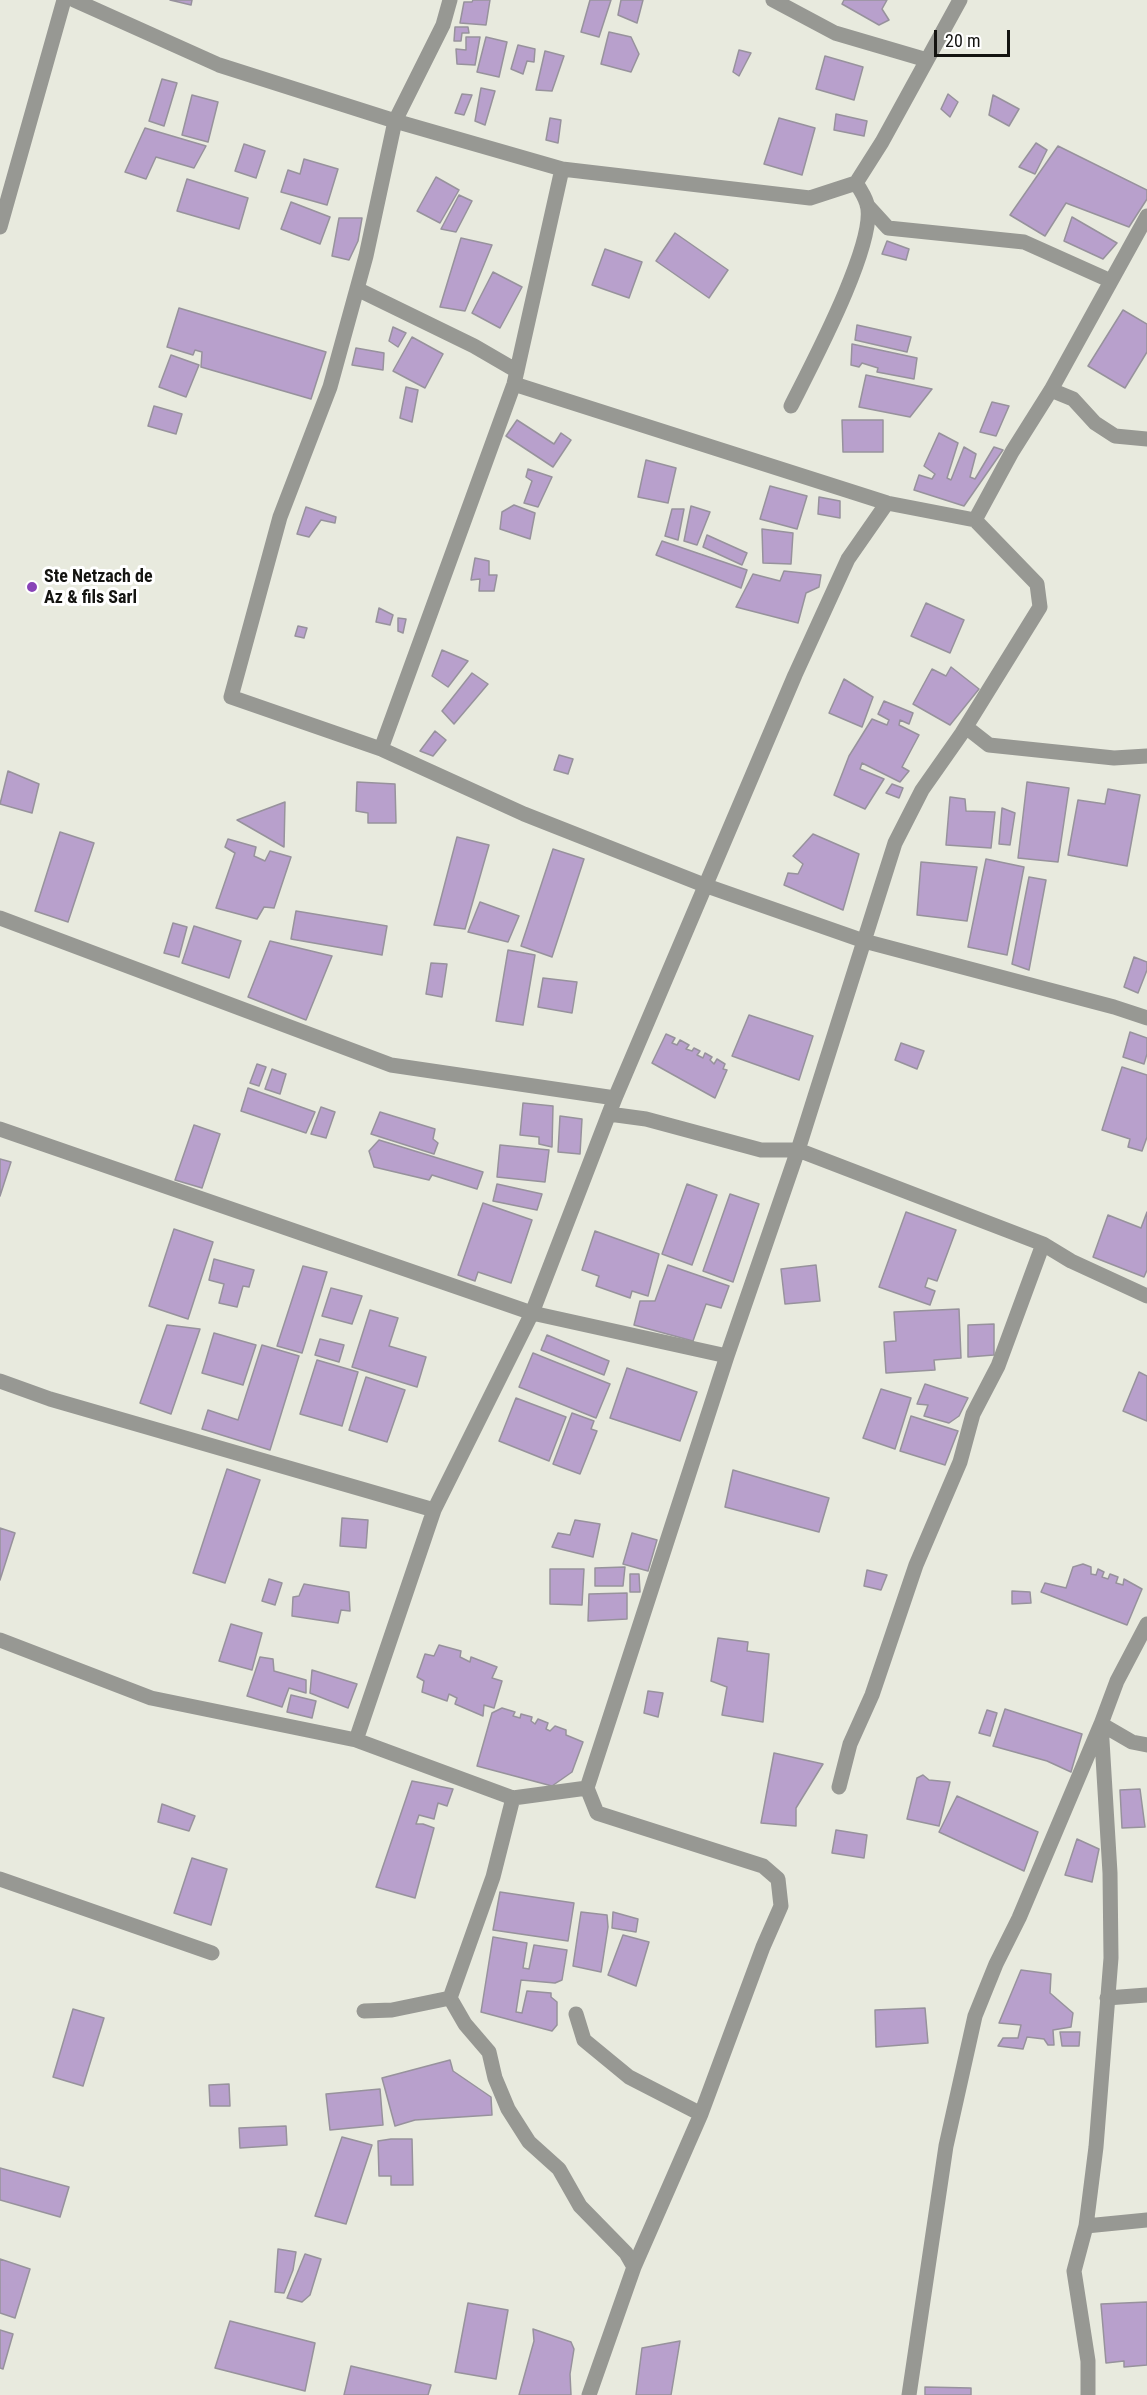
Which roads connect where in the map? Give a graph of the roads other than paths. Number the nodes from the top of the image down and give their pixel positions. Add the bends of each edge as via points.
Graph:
1 (64, 0) edge
2 (74, 0) edge
3 (450, 0) edge
4 (773, 0) edge
5 (960, 0) edge
6 (927, 60) junction
7 (395, 121) junction
8 (562, 169) junction
9 (856, 183) junction
10 (867, 205) junction
11 (1147, 216) edge
12 (0, 227) edge
13 (1111, 281) junction
14 (357, 289) junction
15 (516, 378) junction
16 (1051, 390) junction
17 (791, 406) dead end
18 (1147, 439) edge
19 (887, 503) junction
20 (975, 520) junction
21 (966, 727) junction
22 (381, 749) junction
23 (1147, 756) edge
24 (704, 885) junction
25 (0, 918) edge
26 (864, 941) junction
27 (1147, 1018) edge
28 (615, 1098) junction
29 (609, 1114) junction
30 (0, 1129) edge
31 (798, 1150) junction
32 (1043, 1244) junction
33 (1147, 1296) edge
34 (532, 1313) junction
35 (727, 1356) junction
36 (0, 1381) edge
37 (434, 1510) junction
38 (1147, 1624) edge
39 (0, 1640) edge
40 (1101, 1724) junction
41 (356, 1740) junction
42 (1147, 1745) edge
43 (839, 1787) dead end
44 (587, 1788) junction
45 (513, 1798) junction
46 (0, 1880) edge
47 (212, 1953) dead end
48 (1147, 1995) edge
49 (450, 1998) junction
50 (1107, 1998) junction
51 (364, 2011) dead end
52 (576, 2014) dead end
53 (701, 2114) junction
54 (1147, 2220) edge
55 (1086, 2226) junction
56 (634, 2267) junction
57 (589, 2395) edge
58 (909, 2395) edge
59 (1088, 2395) edge

1 - 12 street
2 - 7 street via 219,65
3 - 7 street via 443,25
4 - 6 street via 835,33
5 - 6 street
6 - 9 street
7 - 8 street
7 - 14 street
8 - 9 street via 810,198
8 - 15 street
9 - 10 street
10 - 13 street via 888,228 1024,242
10 - 17 street via 866,234 845,294
11 - 13 street
13 - 16 street
14 - 15 street via 474,346
14 - 22 street via 330,387 280,517 231,698
15 - 19 street
15 - 22 street
16 - 18 street via 1073,399 1095,423 1114,436
16 - 20 street
19 - 20 street
19 - 24 street via 848,559
20 - 21 street via 1037,584 1041,607
21 - 23 street via 989,745 1114,758
21 - 26 street via 922,790 895,843
22 - 24 street via 524,814
24 - 26 street
24 - 28 street
25 - 28 street via 391,1065
26 - 27 street
26 - 31 street
28 - 29 street
29 - 31 street via 646,1119 761,1149
29 - 34 street
30 - 34 street
31 - 32 street
31 - 35 street
32 - 33 street
32 - 43 street via 998,1366 973,1414 960,1462 916,1565 872,1695 850,1744
34 - 35 street
34 - 37 street
35 - 44 street
36 - 37 street via 50,1399
37 - 41 street
38 - 40 street
39 - 41 street via 151,1698
40 - 42 street via 1132,1742
40 - 50 street via 1110,1873 1111,1958
40 - 58 street via 975,2016 946,2146
41 - 45 street
44 - 45 street
44 - 53 street via 597,1813 763,1866 778,1879 781,1906
45 - 49 street via 493,1877
46 - 47 street
48 - 50 street
49 - 51 street via 392,2010
49 - 56 street via 465,2024 489,2052 495,2078 529,2142 559,2169 580,2206 626,2253
50 - 55 street
52 - 53 street via 584,2040 629,2077
53 - 56 street
54 - 55 street
55 - 59 street via 1074,2271 1088,2361
56 - 57 street

